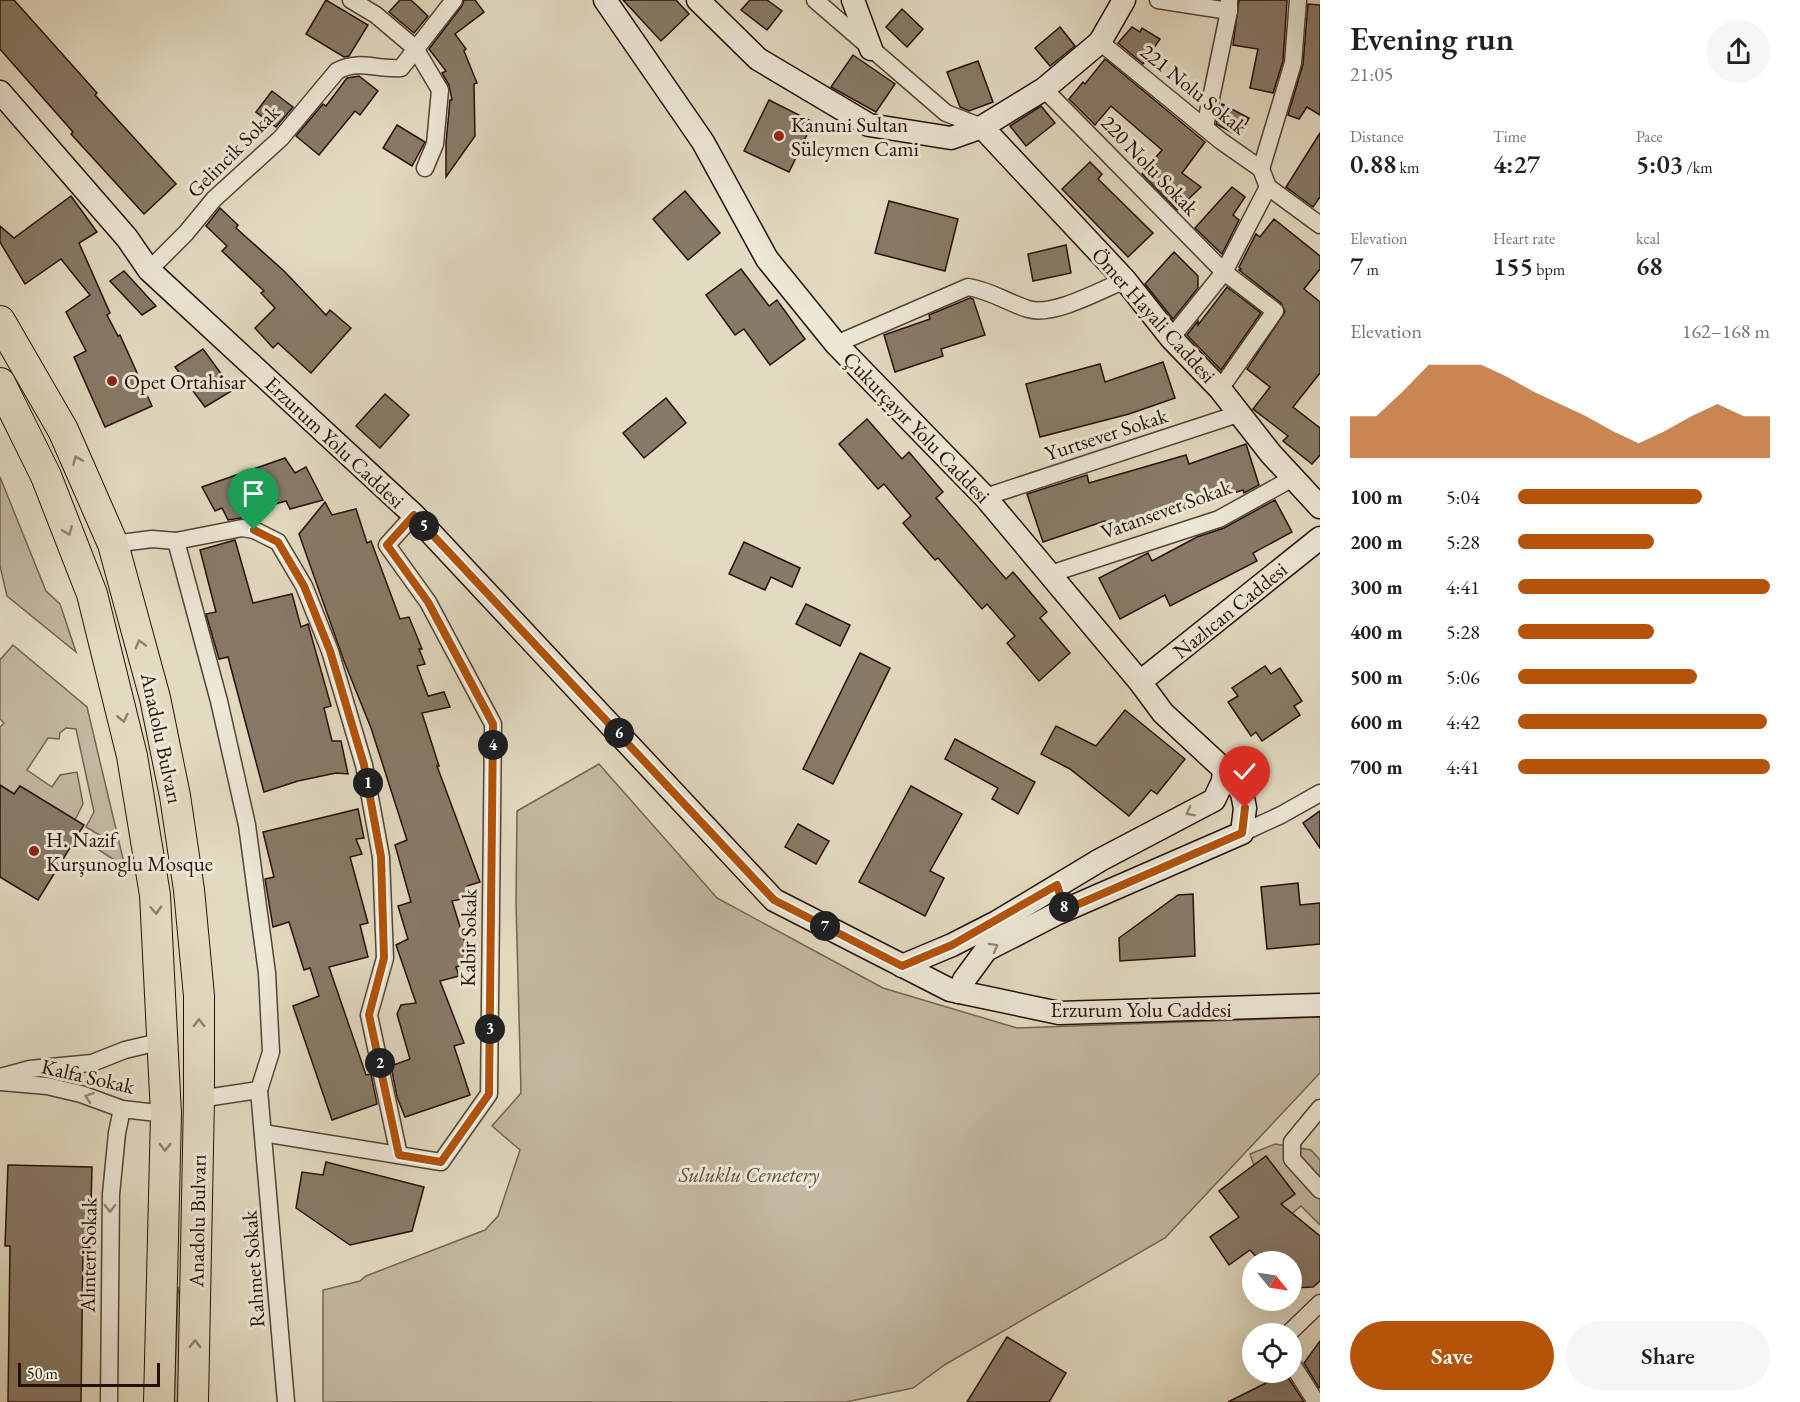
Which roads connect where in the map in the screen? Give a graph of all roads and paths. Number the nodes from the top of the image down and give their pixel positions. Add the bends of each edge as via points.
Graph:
1 (351, 0) edge
2 (454, 0) edge
3 (605, 0) edge
4 (698, 0) edge
5 (815, 0) edge
6 (853, 0) edge
7 (1124, 0) edge
8 (1158, 0) edge
9 (1298, 0) edge
10 (1229, 5) edge
11 (1100, 42) junction
12 (415, 48) junction
13 (871, 49) junction
14 (1044, 89) junction
15 (0, 92) edge
16 (982, 127) junction
17 (1205, 127) junction
18 (425, 168) dead end
19 (1261, 169) junction
20 (1268, 187) junction
21 (1320, 224) edge
22 (149, 270) junction
23 (1224, 272) junction
24 (1125, 280) junction
25 (0, 321) edge
26 (1171, 338) junction
27 (836, 344) junction
28 (0, 382) edge
29 (1220, 389) junction
30 (1241, 413) junction
31 (1293, 478) junction
32 (985, 497) junction
33 (1320, 507) edge
34 (414, 515) junction
35 (1320, 538) edge
36 (176, 541) junction
37 (113, 544) junction
38 (1050, 574) junction
39 (1140, 682) junction
40 (1224, 770) junction
41 (1320, 793) edge
42 (1242, 833) junction
43 (1057, 885) junction
44 (1065, 910) junction
45 (902, 966) junction
46 (960, 992) junction
47 (1320, 1005) edge
48 (163, 1041) junction
49 (0, 1077) edge
50 (185, 1079) junction
51 (0, 1082) edge
52 (259, 1090) junction
53 (1320, 1108) edge
54 (122, 1109) junction
55 (166, 1114) junction
56 (263, 1133) junction
57 (399, 1155) junction
58 (1320, 1190) edge
59 (1320, 1303) edge
60 (1299, 1323) edge
61 (1302, 1380) edge
62 (109, 1402) edge
63 (159, 1402) edge
64 (193, 1402) edge
65 (286, 1402) edge
66 (1316, 1402) edge

1 - 12 street
2 - 12 street
3 - 27 street, Çukurçayır Yolu Caddesi via 703,142 767,259
4 - 16 street via 758,58 869,125 951,138
5 - 13 street
6 - 13 street
7 - 11 street
8 - 10 street
9 - 19 street via 1293,63
10 - 17 street
11 - 14 street
11 - 17 street, 221 Nolu Sokak
12 - 18 street via 440,90 435,144
12 - 22 street, Gelincik Sokak via 400,68 349,65 338,71 281,138 214,199
13 - 16 street via 946,113
14 - 16 street
14 - 23 street, 220 Nolu Sokak
15 - 22 street, Erzurum Yolu Caddesi via 120,230
16 - 24 street, Ömer Hayali Caddesi
17 - 19 street, 221 Nolu Sokak
19 - 20 street
20 - 21 street
20 - 23 street
22 - 34 street, Erzurum Yolu Caddesi
23 - 26 street
23 - 29 street, 220 Nolu Sokak via 1275,311
24 - 26 street, Ömer Hayali Caddesi
24 - 27 street via 1049,311 1031,310 986,290 968,287
37 -> 25 highway, Anadolu Bulvarı via 63,430
26 - 29 street, Ömer Hayali Caddesi
27 - 32 street, Çukurçayır Yolu Caddesi
28 -> 48 highway, Anadolu Bulvarı via 46,476 77,552 108,651 132,756 155,895
29 - 30 street, Ömer Hayali Caddesi
30 - 31 street, Ömer Hayali Caddesi
30 - 32 street, Yurtsever Sokak
31 - 33 street, Ömer Hayali Caddesi
31 - 38 street, Vatansever Sokak via 1219,519
32 - 38 street, Çukurçayır Yolu Caddesi
34 - 45 street, Erzurum Yolu Caddesi via 774,900
34 - 57 street, Kabir Sokak via 387,545 428,602 493,724 489,1094 441,1162
35 - 39 street, Nazlıcan Caddesi
36 - 37 street via 152,538
36 - 52 street via 247,825 267,973 271,1052
36 - 57 street via 242,528 278,542 304,586 330,651 364,765 381,857 384,958 369,1015
50 -> 37 highway, Anadolu Bulvarı via 199,996 189,891 176,796 155,698
38 - 39 street, Çukurçayır Yolu Caddesi
39 - 40 street, Çukurçayır Yolu Caddesi via 1163,712
40 - 42 street, Çukurçayır Yolu Caddesi via 1242,793
40 -> 43 street via 1214,800
41 - 42 street
42 - 44 street
43 - 44 street
43 - 45 street via 952,945
46 -> 44 street via 964,980 986,951
45 - 46 street, Erzurum Yolu Caddesi
46 - 47 street, Erzurum Yolu Caddesi via 1059,1013
48 - 49 street, Kalfa Sokak via 92,1063 30,1069
48 - 50 highway, Anadolu Bulvarı
50 - 52 street
50 - 55 highway, Anadolu Bulvarı
64 -> 50 highway, Anadolu Bulvarı
54 -> 51 street, Kalfa Sokak via 47,1086
52 - 56 street
53 - 58 street via 1292,1142 1292,1159
54 - 55 street, Kalfa Sokak
54 -> 62 street, Alınteri Sokak via 111,1194
55 -> 63 highway, Anadolu Bulvarı
56 - 57 street, Kabir Sokak
56 - 65 street, Rahmet Sokak
59 - 60 street
61 - 66 street

